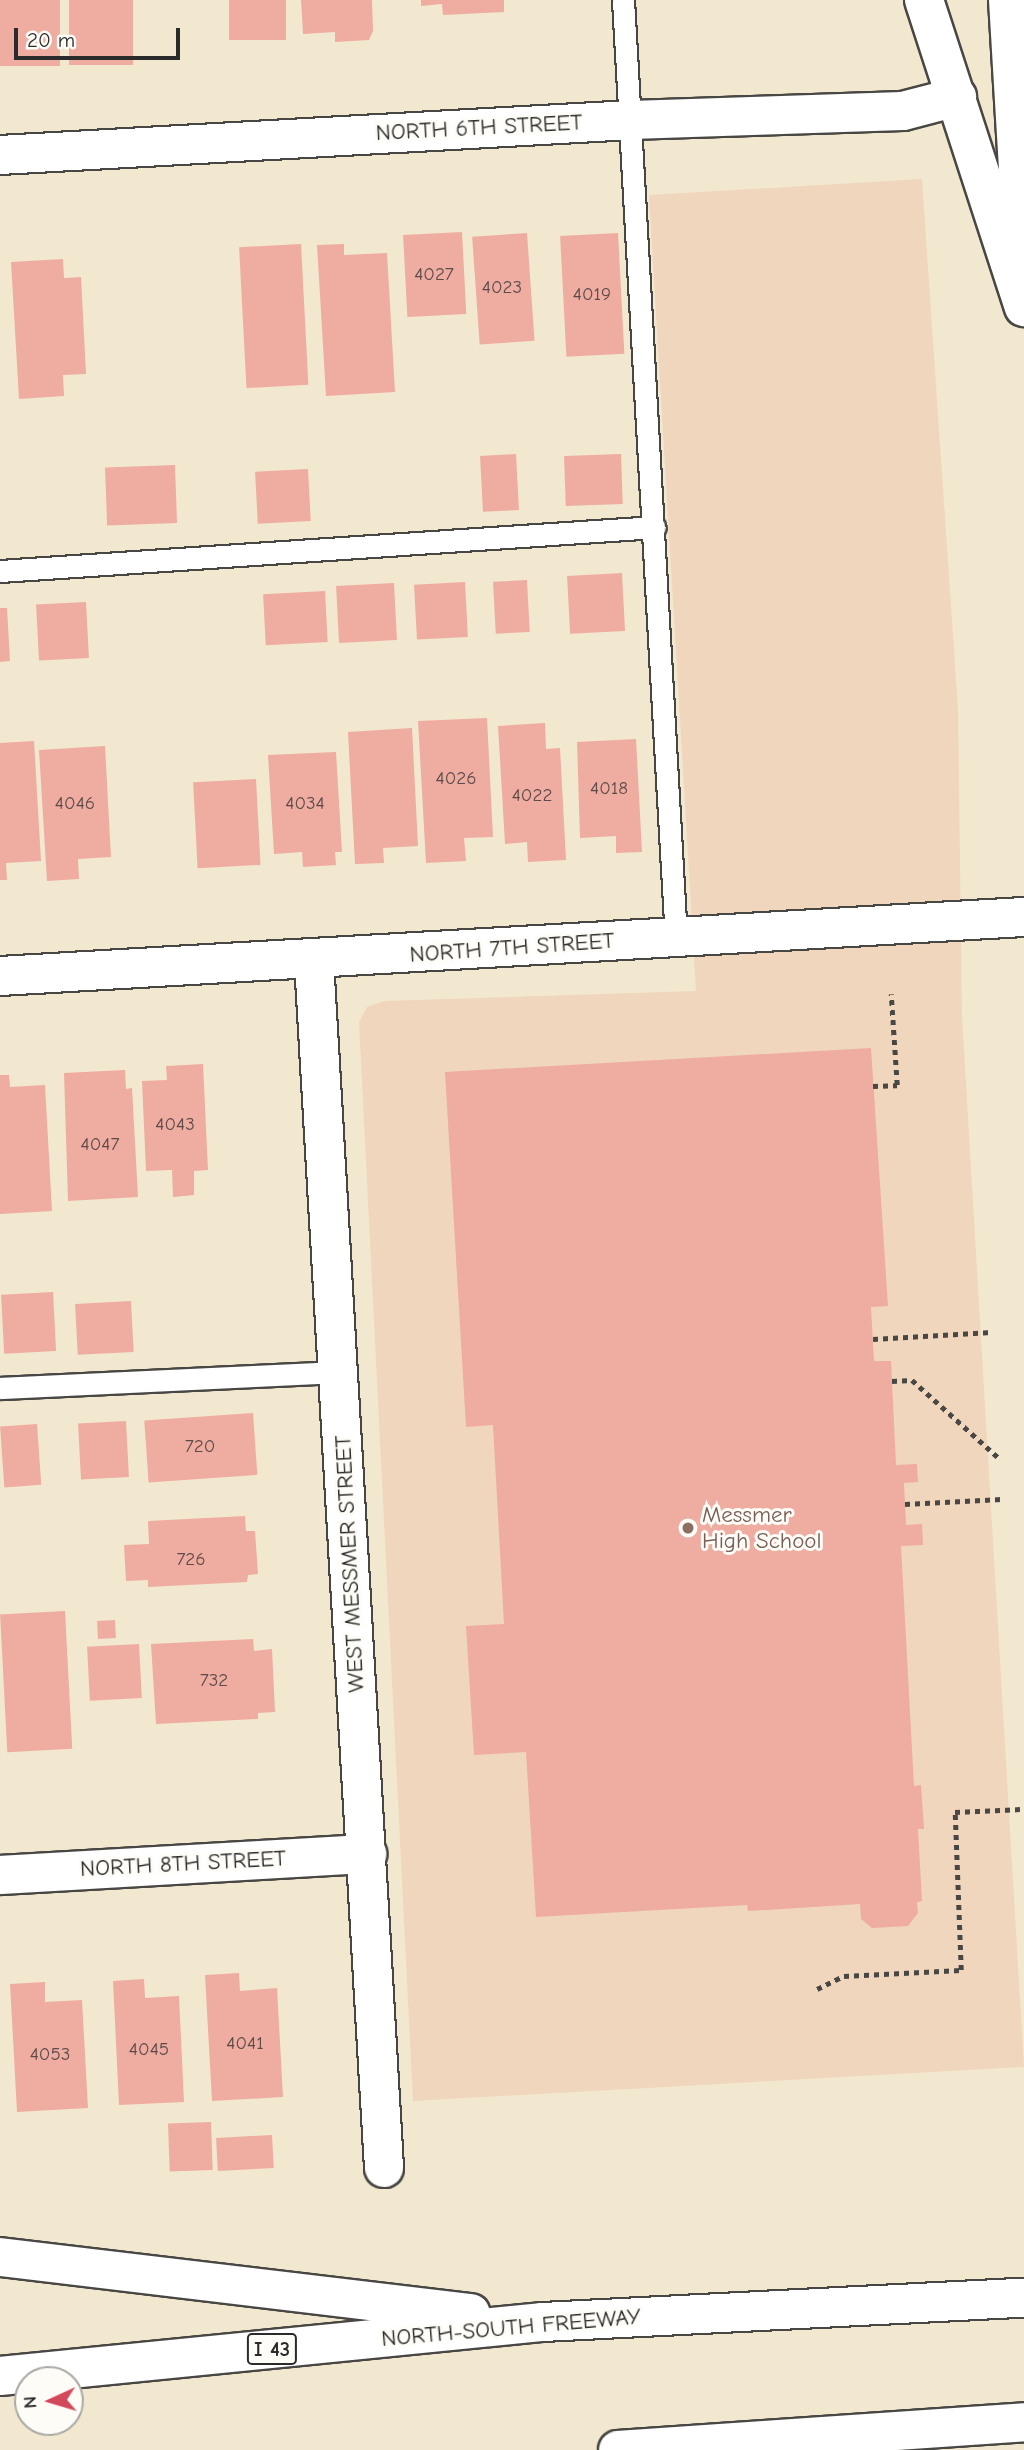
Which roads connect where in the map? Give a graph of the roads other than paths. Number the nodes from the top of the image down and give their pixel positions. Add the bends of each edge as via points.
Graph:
1 (623, 0) edge
2 (924, 0) edge
3 (1008, 0) edge
4 (957, 97) junction
5 (631, 120) junction
6 (0, 155) edge
7 (1024, 279) edge
8 (1024, 307) edge
9 (655, 527) junction
10 (0, 571) edge
11 (1024, 917) edge
12 (676, 938) junction
13 (314, 961) junction
14 (0, 976) edge
15 (339, 1372) junction
16 (0, 1388) edge
17 (367, 1854) junction
18 (0, 1875) edge
19 (384, 2168) dead end
20 (0, 2257) edge
21 (1024, 2298) edge
22 (543, 2322) junction
23 (0, 2376) edge
24 (1024, 2422) edge
25 (618, 2450) edge

1 - 5 lane
2 - 4 main road
3 - 7 main road
4 - 5 main road, NORTH 6TH STREET via 903,111
4 - 8 main road
5 - 6 main road, NORTH 6TH STREET
5 - 9 lane
9 - 10 lane
9 - 12 lane
11 - 12 main road, NORTH 7TH STREET
12 - 13 main road, NORTH 7TH STREET
13 - 14 main road, NORTH 7TH STREET
13 - 15 main road, WEST MESSMER STREET
15 - 16 lane
15 - 17 main road, WEST MESSMER STREET
17 - 18 main road, NORTH 8TH STREET
17 - 19 main road, WEST MESSMER STREET
20 - 22 main road
21 - 22 main road, NORTH-SOUTH FREEWAY / I 43
22 - 23 main road, NORTH-SOUTH FREEWAY / I 43
24 - 25 main road

